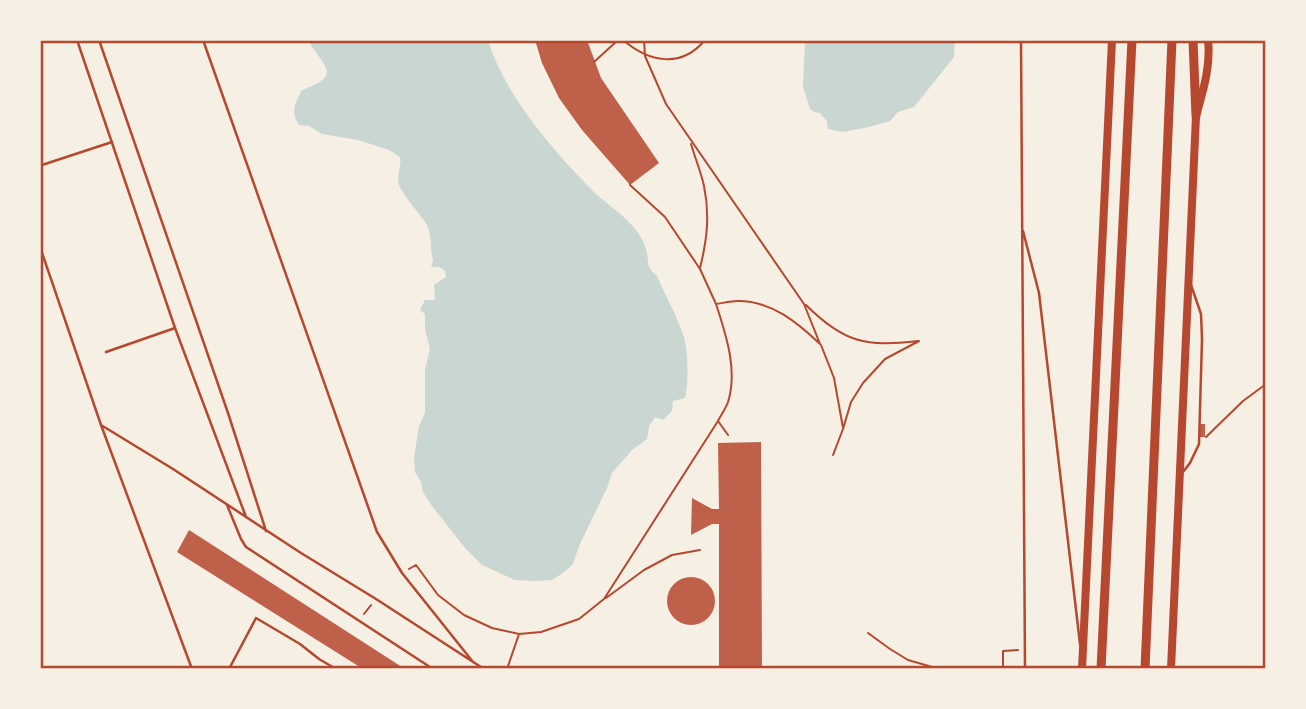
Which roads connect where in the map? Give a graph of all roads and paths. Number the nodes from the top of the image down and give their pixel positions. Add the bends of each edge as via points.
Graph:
1 (77, 40) edge
2 (108, 40) edge
3 (203, 40) edge
4 (618, 40) edge
5 (623, 40) edge
6 (645, 40) edge
7 (705, 40) edge
8 (1021, 40) edge
9 (1112, 40) edge
10 (1132, 40) edge
11 (1172, 40) edge
12 (1193, 40) edge
13 (1208, 40) edge
14 (99, 42) edge
15 (645, 56) junction
16 (594, 62) dead end
17 (1196, 116) junction
18 (690, 140) junction
19 (112, 142) junction
20 (42, 165) dead end
21 (630, 185) dead end
22 (1021, 225) junction
23 (40, 247) edge
24 (700, 269) junction
25 (1188, 278) junction
26 (804, 303) junction
27 (716, 304) junction
28 (176, 328) junction
29 (820, 344) junction
30 (106, 352) dead end
31 (1266, 384) edge
32 (718, 422) junction
33 (101, 425) junction
34 (843, 429) junction
35 (728, 435) dead end
36 (1199, 444) junction
37 (833, 455) dead end
38 (1179, 478) junction
39 (227, 505) junction
40 (246, 517) junction
41 (266, 531) junction
42 (700, 550) dead end
43 (402, 573) junction
44 (376, 598) junction
45 (604, 599) junction
46 (359, 620) junction
47 (868, 633) dead end
48 (519, 634) junction
49 (1026, 650) junction
50 (473, 662) junction
51 (1082, 666) edge
52 (192, 669) edge
53 (229, 669) edge
54 (335, 669) edge
55 (433, 669) edge
56 (484, 669) edge
57 (506, 669) edge
58 (939, 669) edge
59 (1003, 669) edge
60 (1025, 669) edge
61 (1101, 669) edge
62 (1144, 669) edge
63 (1171, 669) edge

1 - 19 lane
2 - 14 lane
3 - 43 lane via 377,532
4 - 16 path
5 - 15 path
6 - 15 path
7 - 15 path via 692,54 679,59
8 - 22 lane
9 - 51 main road
10 - 61 highway
11 - 62 highway
12 - 17 highway
13 - 17 main road via 1207,76
14 - 41 lane
15 - 18 path via 666,104
17 - 25 main road
18 - 24 path via 708,210
18 - 26 path
19 - 20 lane
19 - 28 lane
21 - 24 path via 665,217
22 - 49 lane
22 - 51 lane via 1039,293
23 - 33 lane
24 - 27 path
25 - 36 lane via 1201,314
25 - 38 main road
26 - 29 path
26 - 34 path via 825,324 863,342 919,341 886,359 863,383
27 - 29 path via 761,304 798,324
27 - 32 path via 732,371 728,401
28 - 30 lane
28 - 40 lane
29 - 34 path via 834,378
31 - 36 path
32 - 35 path
32 - 45 path
33 - 39 lane
33 - 52 lane
34 - 37 path
36 - 38 lane
38 - 63 main road
39 - 40 lane
39 - 46 lane via 246,547
40 - 41 lane
41 - 44 lane
42 - 45 path via 672,555
43 - 48 path via 416,565 438,595 464,615
43 - 50 lane
44 - 46 path
44 - 50 lane
45 - 48 path via 579,620
46 - 55 lane
47 - 58 path via 908,660
48 - 57 path
49 - 59 path via 1003,651
49 - 60 lane
50 - 56 lane
53 - 54 lane via 256,618

